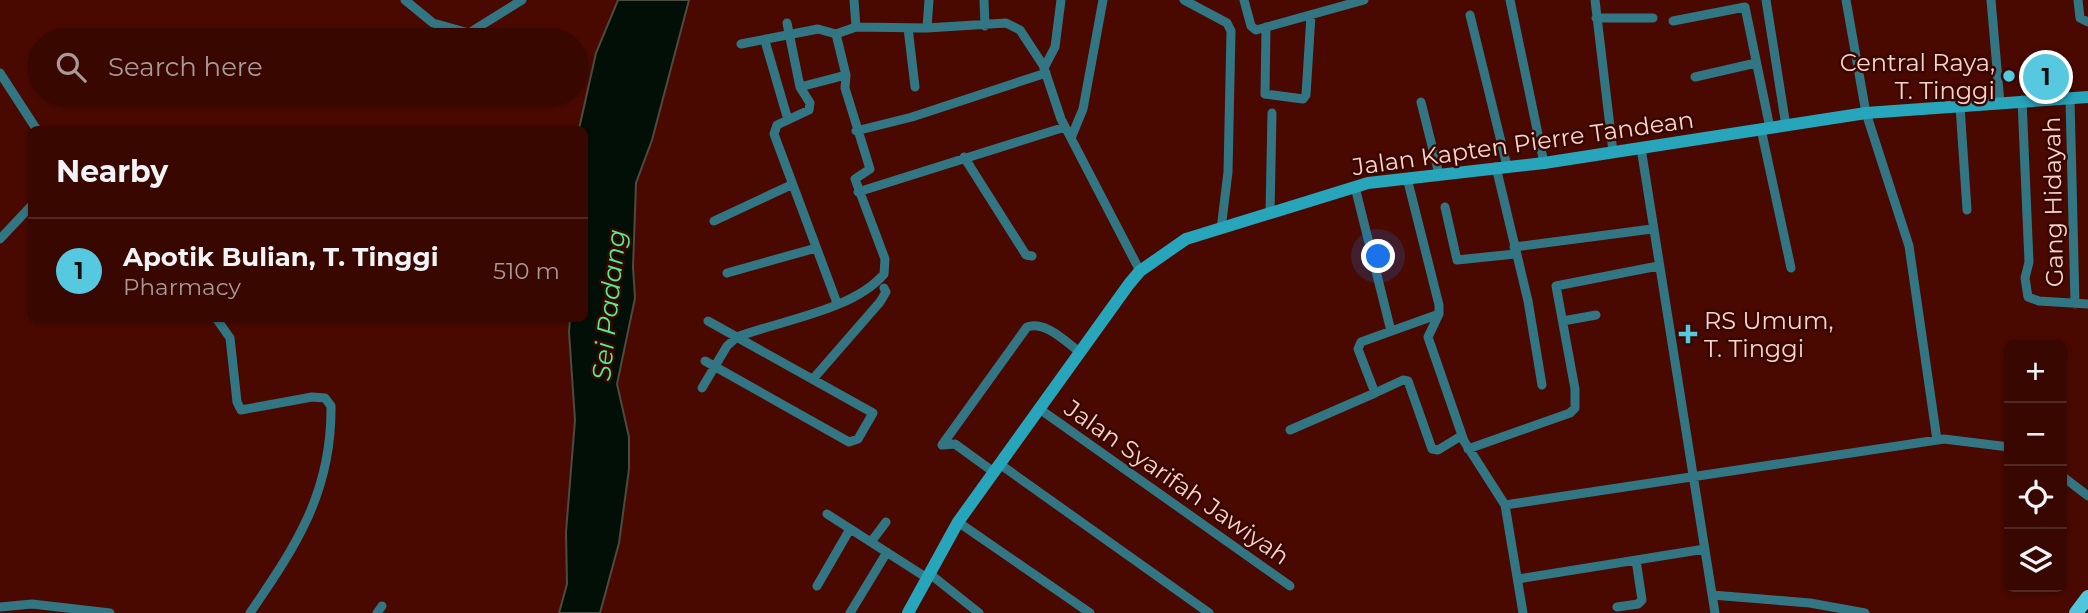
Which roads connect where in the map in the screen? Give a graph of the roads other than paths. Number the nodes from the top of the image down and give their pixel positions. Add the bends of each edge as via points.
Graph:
1 (405, 0) edge
2 (522, 0) edge
3 (854, 0) edge
4 (929, 0) edge
5 (985, 0) edge
6 (1061, 0) edge
7 (1103, 0) edge
8 (1184, 0) edge
9 (1244, 0) edge
10 (1364, 0) edge
11 (1510, 0) edge
12 (1595, 0) edge
13 (1766, 0) edge
14 (1846, 0) edge
15 (1991, 0) edge
16 (2078, 0) edge
17 (1311, 15) junction
18 (1470, 15) dead end
19 (1596, 18) junction
20 (1653, 18) dead end
21 (1673, 22) dead end
22 (2088, 22) edge
23 (787, 23) dead end
24 (985, 26) junction
25 (856, 27) junction
26 (1266, 27) junction
27 (452, 28) edge
28 (478, 28) edge
29 (908, 28) junction
30 (928, 28) junction
31 (836, 34) junction
32 (789, 36) junction
33 (765, 41) junction
34 (741, 44) dead end
35 (1756, 63) junction
36 (1045, 70) junction
37 (0, 73) edge
38 (846, 75) junction
39 (1695, 77) dead end
40 (915, 87) dead end
41 (800, 88) junction
42 (2088, 97) edge
43 (2070, 99) junction
44 (2022, 100) junction
45 (1420, 102) dead end
46 (2000, 103) junction
47 (1960, 106) junction
48 (1272, 113) dead end
49 (1866, 113) junction
50 (788, 120) junction
51 (1786, 125) junction
52 (34, 126) edge
53 (1065, 127) junction
54 (1765, 129) junction
55 (856, 131) junction
56 (1071, 138) junction
57 (1641, 148) junction
58 (1613, 152) junction
59 (964, 157) junction
60 (1544, 163) junction
61 (1502, 166) junction
62 (1439, 174) junction
63 (1407, 178) junction
64 (791, 185) junction
65 (1354, 187) junction
66 (858, 192) junction
67 (1445, 207) dead end
68 (28, 209) edge
69 (1967, 210) dead end
70 (1270, 213) junction
71 (714, 221) dead end
72 (1221, 229) junction
73 (1652, 229) junction
74 (0, 239) edge
75 (816, 248) junction
76 (1515, 251) junction
77 (1031, 256) dead end
78 (1658, 266) junction
79 (1791, 268) dead end
80 (1140, 271) junction
81 (727, 273) dead end
82 (884, 288) dead end
83 (837, 303) junction
84 (2075, 304) junction
85 (2088, 304) edge
86 (1439, 314) junction
87 (1596, 315) dead end
88 (708, 321) dead end
89 (1563, 321) junction
90 (219, 322) edge
91 (1391, 331) junction
92 (737, 337) junction
93 (1081, 353) junction
94 (705, 361) dead end
95 (715, 367) junction
96 (813, 379) junction
97 (1542, 385) dead end
98 (702, 388) dead end
99 (1375, 393) junction
100 (1041, 410) junction
101 (1290, 430) dead end
102 (1461, 436) junction
103 (1937, 440) junction
104 (2004, 445) edge
105 (1468, 449) junction
106 (998, 469) junction
107 (1694, 478) junction
108 (2067, 480) edge
109 (2088, 496) edge
110 (1505, 505) junction
111 (827, 514) dead end
112 (886, 522) dead end
113 (958, 522) junction
114 (850, 528) junction
115 (871, 542) junction
116 (1705, 549) junction
117 (887, 552) junction
118 (1636, 560) junction
119 (929, 576) junction
120 (1518, 579) junction
121 (817, 586) dead end
122 (1290, 586) dead end
123 (1712, 594) junction
124 (2088, 597) edge
125 (0, 607) edge
126 (1617, 607) dead end
127 (110, 613) edge
128 (250, 613) edge
129 (850, 613) edge
130 (908, 613) edge
131 (979, 613) edge
132 (1090, 613) edge
133 (1209, 613) edge
134 (1523, 613) edge
135 (1715, 613) edge
136 (1864, 613) edge
137 (2076, 613) edge

1 - 27 street via 433,23
2 - 28 street
3 - 25 street
4 - 30 street
5 - 24 street
6 - 36 street via 1055,47
7 - 56 street via 1083,109
8 - 72 street via 1227,23 1231,31 1228,172
9 - 26 street via 1251,26 1256,30
10 - 17 street
11 - 60 street
12 - 19 street
13 - 51 street
14 - 49 street
15 - 46 street
16 - 22 street via 2080,18
17 - 26 street
17 - 26 street via 1303,99 1265,94
18 - 61 street
19 - 20 street
19 - 58 street
21 - 35 street via 1745,7
23 - 32 street
24 - 30 street
24 - 36 street via 1006,23 1020,30
25 - 29 street
25 - 31 street
29 - 30 street
29 - 40 street
31 - 32 street via 818,29
31 - 38 street
32 - 33 street
32 - 41 street
33 - 34 street
33 - 50 street
35 - 39 street
35 - 54 street
36 - 53 street
36 - 55 street via 912,117
37 - 52 street
38 - 41 street
38 - 55 street
41 - 50 street via 810,103 809,110
42 - 43 main road, Jalan Kapten Pierre Tandean
43 - 44 main road, Jalan Kapten Pierre Tandean
43 - 84 street, Gang Hidayah
44 - 46 main road, Jalan Kapten Pierre Tandean
44 - 84 street via 2028,297
45 - 62 street
46 - 47 main road, Jalan Kapten Pierre Tandean
47 - 49 main road, Jalan Kapten Pierre Tandean
47 - 69 street
48 - 70 street
49 - 51 main road, Jalan Kapten Pierre Tandean
49 - 103 street via 1909,246
50 - 64 street via 776,125 774,134
51 - 54 main road, Jalan Kapten Pierre Tandean
53 - 56 street
53 - 59 street
54 - 57 main road, Jalan Kapten Pierre Tandean
54 - 79 street
55 - 66 street via 870,169 856,176
56 - 80 street
57 - 58 main road, Jalan Kapten Pierre Tandean
57 - 73 street
58 - 60 main road, Jalan Kapten Pierre Tandean
59 - 66 street
59 - 77 street via 1008,230
60 - 61 main road, Jalan Kapten Pierre Tandean
61 - 62 main road, Jalan Kapten Pierre Tandean
61 - 76 street
62 - 63 main road, Jalan Kapten Pierre Tandean
63 - 65 main road, Jalan Kapten Pierre Tandean
63 - 86 street via 1437,288
64 - 71 street
64 - 75 street
65 - 70 main road, Jalan Kapten Pierre Tandean
65 - 91 street
66 - 83 street via 886,268 878,281
67 - 76 street via 1457,260
68 - 74 street
70 - 72 main road, Jalan Kapten Pierre Tandean
72 - 80 main road, Jalan Kapten Pierre Tandean via 1175,245
73 - 76 street
73 - 78 street
75 - 81 street
75 - 83 street
76 - 97 street
78 - 89 street via 1556,286
78 - 107 street
80 - 93 main road, Jalan Kapten Pierre Tandean
82 - 96 street via 880,302
83 - 92 street
84 - 85 street
86 - 91 street
86 - 102 street via 1428,337
87 - 89 street
88 - 92 street
89 - 105 street via 1575,408
90 - 128 street via 230,338 241,410 312,397 325,398 331,406 321,483 304,530
91 - 99 street via 1358,346
92 - 95 street
92 - 96 street
93 - 100 main road, Jalan Kapten Pierre Tandean
93 - 106 street via 1035,324 1018,338 942,445 955,444
94 - 95 street
95 - 96 street via 849,442 858,439 873,414
95 - 98 street
99 - 101 street
99 - 102 street via 1406,380 1432,449
100 - 106 main road, Jalan Kapten Pierre Tandean
100 - 122 street, Jalan Syarifah Jawiyah
102 - 105 street
103 - 104 street
103 - 107 street
105 - 110 street
106 - 113 main road, Jalan Kapten Pierre Tandean
106 - 133 street
107 - 110 street
107 - 116 street
108 - 109 street
110 - 120 street
111 - 114 street
112 - 115 street
113 - 119 main road, Jalan Kapten Pierre Tandean
113 - 132 street
114 - 115 street
114 - 121 street
115 - 117 street
116 - 118 street
116 - 123 street
117 - 119 street
117 - 129 street
118 - 120 street
118 - 126 street via 1642,600
119 - 130 main road, Jalan Kapten Pierre Tandean
119 - 131 street
120 - 134 street
123 - 135 street
123 - 136 street
124 - 137 main road
125 - 127 street via 32,604

